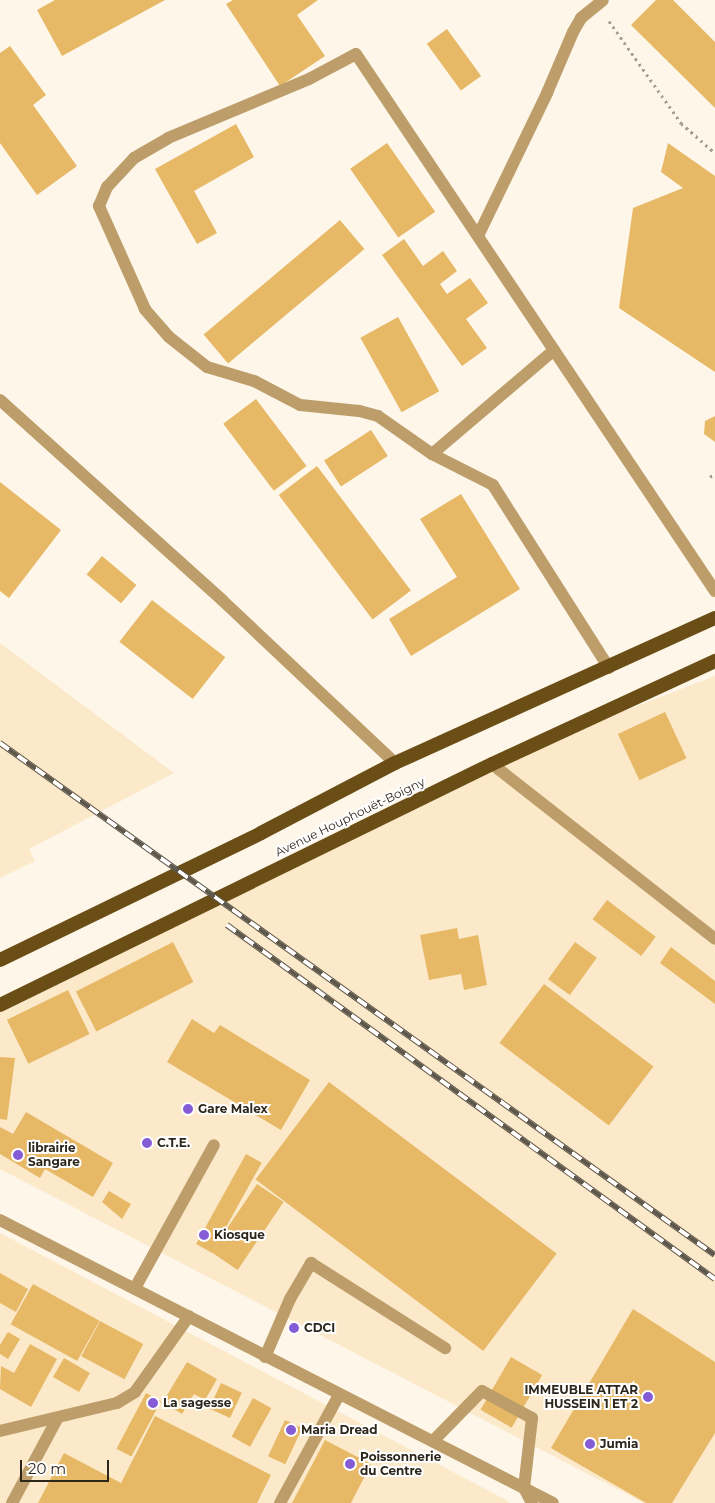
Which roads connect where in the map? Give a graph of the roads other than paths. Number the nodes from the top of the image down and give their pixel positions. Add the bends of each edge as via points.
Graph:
1 (600, 2) edge
2 (478, 236) junction
3 (554, 350) junction
4 (0, 400) edge
5 (432, 454) junction
6 (715, 591) edge
7 (715, 618) edge
8 (715, 660) edge
9 (609, 668) junction
10 (395, 763) junction
11 (492, 764) junction
12 (715, 938) edge
13 (0, 960) edge
14 (0, 1004) edge
15 (214, 1145) dead end
16 (0, 1220) edge
17 (135, 1288) junction
18 (189, 1316) junction
19 (446, 1348) dead end
20 (265, 1357) junction
21 (339, 1395) junction
22 (57, 1419) junction
23 (0, 1431) edge
24 (433, 1441) junction
25 (524, 1488) junction
26 (12, 1503) edge
27 (280, 1503) edge
28 (532, 1503) edge
29 (553, 1503) edge

1 - 2 street via 581,18 573,32 547,94
2 - 3 street
2 - 5 street via 356,54 309,79 159,143 134,158 107,187 99,206 145,309 169,337 207,367 254,381 300,406 359,411 378,416
3 - 5 street
3 - 6 street
4 - 10 street via 222,600
5 - 9 street via 492,485
7 - 9 highway, Avenue Houphouët-Boigny
8 - 11 highway, Avenue Houphouët-Boigny
9 - 10 highway, Avenue Houphouët-Boigny
10 - 13 highway, Avenue Houphouët-Boigny via 261,833
11 - 12 street
11 - 14 highway, Avenue Houphouët-Boigny
15 - 17 street
16 - 17 street
17 - 18 street
18 - 20 street
18 - 22 street via 135,1392 99,1409
19 - 20 street via 311,1263 290,1300
20 - 21 street
21 - 24 street
21 - 27 street
22 - 23 street
22 - 26 street
24 - 25 street
24 - 25 street via 482,1391 532,1418
25 - 28 street
25 - 29 street

